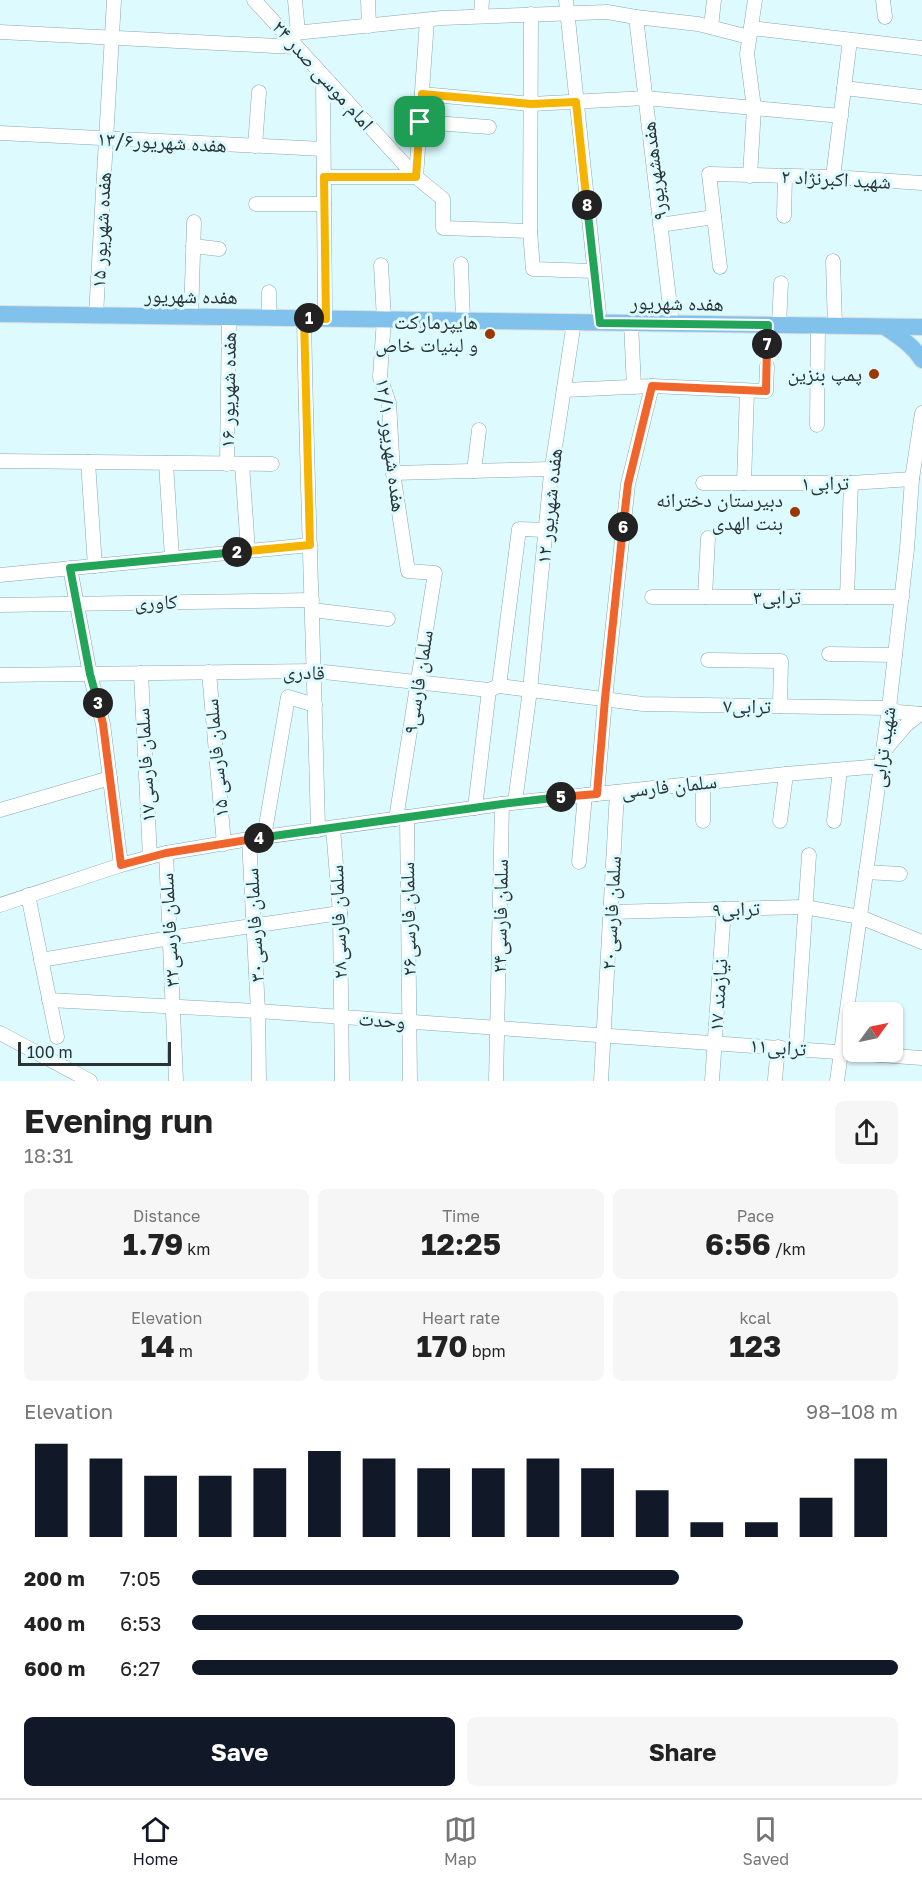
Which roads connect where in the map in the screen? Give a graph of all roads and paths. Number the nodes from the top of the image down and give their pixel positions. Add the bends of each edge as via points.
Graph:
1 (114, 0) edge
2 (254, 0) edge
3 (295, 0) edge
4 (368, 0) edge
5 (482, 0) edge
6 (714, 0) edge
7 (755, 0) edge
8 (883, 0) edge
9 (567, 6) edge
10 (531, 14) junction
11 (481, 16) junction
12 (636, 17) junction
13 (885, 17) dead end
14 (427, 20) junction
15 (369, 26) junction
16 (711, 27) junction
17 (0, 32) edge
18 (750, 32) junction
19 (112, 37) junction
20 (293, 38) junction
21 (850, 40) junction
22 (922, 48) edge
23 (323, 76) junction
24 (844, 88) junction
25 (259, 92) dead end
26 (422, 94) junction
27 (922, 97) edge
28 (646, 99) junction
29 (576, 102) junction
30 (531, 104) junction
31 (754, 108) junction
32 (841, 116) junction
33 (420, 122) junction
34 (489, 127) dead end
35 (0, 134) edge
36 (106, 139) junction
37 (255, 146) junction
38 (323, 149) junction
39 (750, 176) junction
40 (785, 176) junction
41 (324, 177) junction
42 (416, 177) junction
43 (833, 177) junction
44 (922, 183) edge
45 (256, 204) dead end
46 (324, 204) junction
47 (784, 216) dead end
48 (714, 217) junction
49 (194, 222) dead end
50 (660, 225) junction
51 (530, 231) junction
52 (193, 246) junction
53 (219, 249) dead end
54 (833, 261) dead end
55 (460, 264) dead end
56 (381, 265) dead end
57 (720, 267) dead end
58 (594, 271) junction
59 (781, 283) dead end
60 (269, 292) dead end
61 (0, 314) edge
62 (96, 315) junction
63 (192, 316) junction
64 (229, 317) junction
65 (269, 318) junction
66 (304, 318) junction
67 (326, 319) junction
68 (384, 319) junction
69 (463, 321) junction
70 (574, 322) junction
71 (600, 323) junction
72 (631, 323) junction
73 (672, 324) junction
74 (773, 325) junction
75 (818, 326) junction
76 (835, 326) junction
77 (885, 327) junction
78 (922, 327) edge
79 (922, 360) edge
80 (767, 366) joint
81 (652, 386) junction
82 (634, 387) junction
83 (564, 390) junction
84 (747, 391) junction
85 (922, 413) edge
86 (816, 425) dead end
87 (479, 430) dead end
88 (0, 461) edge
89 (88, 462) junction
90 (166, 463) junction
91 (227, 464) junction
92 (242, 464) junction
93 (272, 464) dead end
94 (552, 470) junction
95 (474, 471) junction
96 (393, 473) junction
97 (912, 479) junction
98 (703, 483) dead end
99 (744, 483) junction
100 (851, 483) junction
101 (546, 530) junction
102 (708, 538) dead end
103 (310, 545) junction
104 (248, 551) junction
105 (172, 558) junction
106 (95, 566) junction
107 (70, 568) junction
108 (408, 571) joint
109 (0, 575) edge
110 (652, 597) dead end
111 (705, 597) junction
112 (847, 597) junction
113 (902, 597) junction
114 (77, 603) junction
115 (0, 605) edge
116 (312, 605) junction
117 (388, 619) dead end
118 (829, 654) dead end
119 (895, 656) junction
120 (708, 660) dead end
121 (315, 670) junction
122 (208, 672) junction
123 (141, 673) junction
124 (90, 674) junction
125 (0, 675) edge
126 (418, 682) junction
127 (494, 688) junction
128 (530, 690) junction
129 (605, 699) junction
130 (315, 705) junction
131 (780, 706) junction
132 (889, 708) junction
133 (921, 711) edge
134 (882, 759) junction
135 (840, 770) junction
136 (786, 774) junction
137 (110, 778) junction
138 (703, 783) junction
139 (617, 792) junction
140 (591, 794) junction
141 (509, 803) junction
142 (475, 808) junction
143 (0, 810) edge
144 (401, 818) junction
145 (703, 821) dead end
146 (780, 821) dead end
147 (834, 821) dead end
148 (333, 828) junction
149 (318, 830) junction
150 (264, 837) junction
151 (249, 839) junction
152 (224, 843) junction
153 (166, 853) junction
154 (809, 855) dead end
155 (150, 857) junction
156 (579, 862) dead end
157 (121, 865) junction
158 (866, 872) junction
159 (900, 874) dead end
160 (28, 896) junction
161 (0, 905) edge
162 (805, 907) junction
163 (724, 909) junction
164 (611, 912) junction
165 (340, 913) junction
166 (860, 917) junction
167 (254, 926) junction
168 (170, 938) junction
169 (922, 942) edge
170 (41, 960) junction
171 (49, 1000) junction
172 (173, 1007) junction
173 (258, 1011) junction
174 (341, 1017) junction
175 (409, 1022) junction
176 (497, 1028) junction
177 (0, 1033) edge
178 (604, 1035) junction
179 (57, 1037) dead end
180 (714, 1043) junction
181 (778, 1047) junction
182 (796, 1048) junction
183 (841, 1052) junction
184 (922, 1058) edge
185 (60, 1065) junction
186 (775, 1079) dead end
187 (60, 1081) edge
188 (90, 1081) edge
189 (176, 1081) edge
190 (259, 1081) edge
191 (342, 1081) edge
192 (410, 1081) edge
193 (496, 1081) edge
194 (602, 1081) edge
195 (712, 1081) edge
196 (837, 1081) edge

1 - 19 street, هفده شهریور ۱۵
2 - 20 street, امام موسی صدر ۲۴
3 - 20 street
4 - 15 street
5 - 11 street
6 - 16 street
7 - 18 street
8 - 13 street
9 - 10 street
9 - 12 street
9 - 29 street
10 - 11 street
10 - 30 street
11 - 14 street
12 - 16 street
12 - 28 street, هفدهشهریور۹
14 - 15 street
14 - 26 street
15 - 20 street
16 - 18 street
17 - 19 street
18 - 21 street
18 - 31 street via 747,54
19 - 20 street
19 - 36 street, هفده شهریور ۱۵
20 - 23 street, امام موسی صدر ۲۴
21 - 22 street
21 - 24 street
23 - 38 street
23 - 42 street, امام موسی صدر ۲۴
24 - 27 street
24 - 32 street
25 - 37 street
26 - 30 street
26 - 33 street
28 - 29 street
28 - 31 street
28 - 50 street, هفدهشهریور۹
29 - 30 street
29 - 58 street
30 - 51 street
31 - 32 street
31 - 39 street
32 - 43 street
33 - 34 street
33 - 42 street
35 - 36 street, هفده شهریور۱۳/۶
36 - 37 street, هفده شهریور۱۳/۶
36 - 62 street, هفده شهریور ۱۵
37 - 38 street, هفده شهریور۱۳/۶
38 - 41 street
39 - 40 street, شهید اکبرنژاد ۲
39 - 48 street, شهید اکبرنژاد ۲ via 709,174
40 - 43 street, شهید اکبرنژاد ۲
40 - 47 street
41 - 42 street
41 - 46 street
42 - 51 street, امام موسی صدر ۲۴ via 443,199 443,228
43 - 44 street, شهید اکبرنژاد ۲
45 - 46 street
46 - 67 street
48 - 50 street
48 - 57 street
49 - 52 street
50 - 73 street, هفدهشهریور۹
51 - 58 street via 533,268
52 - 53 street
52 - 63 street
54 - 76 street
55 - 69 street
56 - 68 street, هفده شهریور ۱۲/۱
58 - 71 street
59 - 74 street
60 - 65 street
61 - 62 main road, هفده شهریور
62 - 63 main road, هفده شهریور
63 - 64 main road, هفده شهریور
64 - 65 main road, هفده شهریور
64 - 91 street, هفده شهریور ۱۶
65 - 66 main road, هفده شهریور
66 - 67 main road, هفده شهریور
66 - 103 street
67 - 68 main road, هفده شهریور
68 - 69 main road, هفده شهریور
68 - 96 street, هفده شهریور ۱۲/۱ via 380,377 389,403
69 - 70 main road, هفده شهریور
70 - 71 main road, هفده شهریور
70 - 83 street, هفده شهریور ۱۲
71 - 72 main road, هفده شهریور
72 - 73 main road, هفده شهریور
72 - 82 street
73 - 74 main road, هفده شهریور
74 - 75 main road, هفده شهریور
74 - 80 path
75 - 76 main road, هفده شهریور
75 - 86 street
76 - 77 main road, هفده شهریور
77 - 78 main road, هفده شهریور
77 - 79 main road
80 - 84 street via 766,391
81 - 82 street
81 - 84 street
81 - 129 street via 628,484
82 - 83 street
83 - 94 street, هفده شهریور ۱۲
84 - 99 street
85 - 97 street, شهید ترابی
87 - 95 street
88 - 89 street
89 - 90 street
89 - 106 street
90 - 91 street
90 - 105 street
91 - 92 street
92 - 93 street
92 - 104 street
94 - 95 street
94 - 101 street, هفده شهریور ۱۲
95 - 96 street
96 - 108 street, هفده شهریور ۱۲/۱
97 - 100 street, ترابی۱
97 - 113 street, شهید ترابی
98 - 99 street, ترابی۱
99 - 100 street, ترابی۱
100 - 112 street
101 - 127 street via 519,529
101 - 128 street, هفده شهریور ۱۲
102 - 111 street
103 - 104 street
103 - 116 street
104 - 105 street
105 - 106 street
106 - 107 street
107 - 109 street
107 - 114 street
108 - 126 street, سلمان فارسی۹ via 435,573
110 - 111 street, ترابی۳
111 - 112 street, ترابی۳
112 - 113 street, ترابی۳
113 - 119 street, شهید ترابی
114 - 115 street, کاوری
114 - 116 street, کاوری
114 - 124 street
116 - 117 street, کاوری
116 - 121 street
118 - 119 street
119 - 132 street, شهید ترابی
120 - 131 street via 781,661
121 - 122 street, قادری
121 - 126 street, قادری
121 - 130 street
122 - 123 street, قادری
122 - 152 street, سلمان فارسی ۱۵
123 - 124 street, قادری
123 - 155 street, سلمان فارسی۱۷
124 - 125 street, قادری
124 - 137 street via 103,724
126 - 127 street, قادری
126 - 144 street, سلمان فارسی۹
127 - 128 street, قادری
127 - 142 street
128 - 129 street, قادری
128 - 141 street, هفده شهریور ۱۲
129 - 131 street, ترابی۷ via 643,704
129 - 140 street
130 - 149 street
130 - 150 street via 288,697
131 - 132 street, ترابی۷
132 - 133 street via 898,712
132 - 134 street, شهید ترابی
133 - 134 street via 899,731
134 - 135 street, سلمان فارسی
134 - 158 street, شهید ترابی
135 - 136 street, سلمان فارسی
135 - 147 street
136 - 138 street, سلمان فارسی
136 - 146 street
137 - 143 street
137 - 157 street
138 - 139 street, سلمان فارسی
138 - 145 street
139 - 140 street, سلمان فارسی
139 - 164 street, سلمان فارسی۲۰
140 - 141 street, سلمان فارسی
140 - 156 street
141 - 142 street, سلمان فارسی
141 - 176 street, سلمان فارسی۲۴
142 - 144 street, سلمان فارسی
144 - 148 street, سلمان فارسی
144 - 175 street, سلمان فارسی۲۶
148 - 149 street, سلمان فارسی
148 - 165 street, سلمان فارسی۲۸
149 - 150 street, سلمان فارسی
150 - 151 street, سلمان فارسی
151 - 152 street, سلمان فارسی
151 - 167 street, سلمان فارسی۳۰
152 - 153 street, سلمان فارسی
153 - 155 street, سلمان فارسی
153 - 168 street, سلمان فارسی۳۲
154 - 162 street
155 - 157 street, سلمان فارسی
157 - 160 street, سلمان فارسی
158 - 159 street
158 - 166 street, شهید ترابی
160 - 161 street, سلمان فارسی
160 - 170 street
162 - 163 street, ترابی۹
162 - 166 street, ترابی۹
162 - 182 street
163 - 164 street, ترابی۹
163 - 180 street, نیازمند ۱۷
164 - 178 street, سلمان فارسی۲۰
165 - 167 street
165 - 174 street, سلمان فارسی۲۸
166 - 169 street, ترابی۹
166 - 183 street, شهید ترابی
167 - 168 street
167 - 173 street, سلمان فارسی۳۰
168 - 170 street
168 - 172 street, سلمان فارسی۳۲
170 - 171 street
171 - 172 street, وحدت
171 - 179 street
172 - 173 street, وحدت
172 - 189 street, سلمان فارسی۳۲
173 - 174 street, وحدت
173 - 190 street, سلمان فارسی۳۰
174 - 175 street, وحدت
174 - 191 street, سلمان فارسی۲۸
175 - 176 street, وحدت
175 - 192 street, سلمان فارسی۲۶
176 - 178 street, وحدت
176 - 193 street, سلمان فارسی۲۴
177 - 185 street
178 - 180 street, وحدت
178 - 194 street, سلمان فارسی۲۰
180 - 181 street, ترابی۱۱
180 - 195 street, نیازمند ۱۷
181 - 182 street, ترابی۱۱
181 - 186 street
182 - 183 street, ترابی۱۱
183 - 184 street, ترابی۱۱
183 - 196 street, شهید ترابی
185 - 187 street
185 - 188 street

